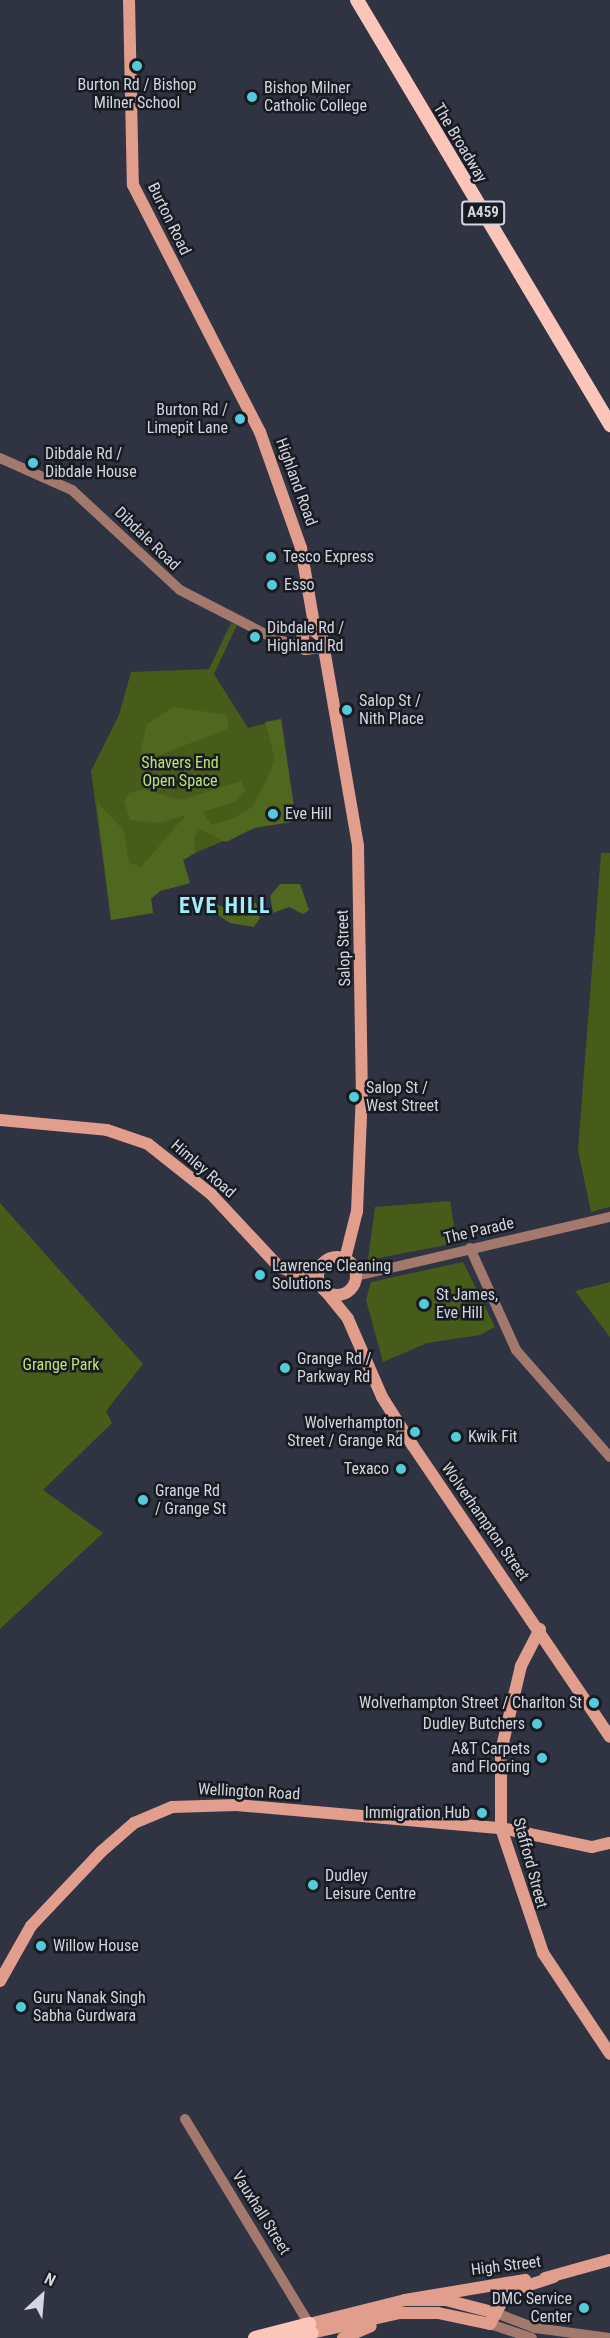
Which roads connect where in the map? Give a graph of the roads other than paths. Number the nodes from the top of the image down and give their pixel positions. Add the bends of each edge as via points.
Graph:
1 (129, 0) edge
2 (357, 0) edge
3 (610, 425) edge
4 (260, 432) joint
5 (0, 458) edge
6 (310, 640) junction
7 (0, 1120) edge
8 (610, 1217) edge
9 (470, 1248) junction
10 (341, 1258) junction
11 (319, 1269) junction
12 (292, 1273) junction
13 (356, 1276) junction
14 (321, 1286) junction
15 (347, 1292) junction
16 (348, 1319) junction
17 (610, 1458) edge
18 (540, 1629) junction
19 (610, 1737) edge
20 (501, 1828) junction
21 (610, 1843) edge
22 (0, 1981) edge
23 (610, 2054) edge
24 (185, 2119) dead end
25 (610, 2260) edge
26 (554, 2277) junction
27 (405, 2300) junction
28 (390, 2316) junction
29 (493, 2319) junction
30 (311, 2332) edge
31 (600, 2337) edge
32 (255, 2338) edge
33 (288, 2338) edge
34 (343, 2338) edge
35 (532, 2338) edge
36 (595, 2338) edge
37 (610, 2338) edge

1 - 4 main road, Burton Road via 133,185
2 - 3 main road, The Broadway / A459
4 - 6 main road, Highland Road via 302,548 313,614
5 - 6 street, Dibdale Road via 72,490 180,590 275,639
6 - 10 main road, Salop Street via 325,669 351,780 358,846 362,1081 354,1229
7 - 12 main road, Himley Road via 106,1130 148,1144 211,1194 270,1258
8 - 9 street, The Parade
9 - 13 street, The Parade
9 - 17 street via 516,1350
10 - 11 main road
10 - 13 main road
11 - 12 main road
11 - 14 main road
12 - 14 main road, Himley Road
13 - 15 main road
14 - 15 main road, Himley Road
14 - 16 main road, Wolverhampton Street
15 - 16 main road, Wolverhampton Street
16 - 18 main road, Wolverhampton Street via 388,1407
18 - 19 main road, Wolverhampton Street
18 - 20 main road, Stafford Street via 521,1665 501,1751
20 - 21 main road, Wellington Road via 572,1845
20 - 22 main road, Wellington Road via 236,1805 159,1810 116,1838 51,1903
20 - 23 main road, Stafford Street via 543,1953
24 - 30 street, Vauxhall Street
25 - 26 main road, High Street
26 - 27 main road, High Street
26 - 29 main road via 507,2292
27 - 29 main road via 447,2300
27 - 30 main road
28 - 29 main road via 438,2313
28 - 30 main road
28 - 34 main road
29 - 31 street
29 - 35 street
30 - 32 main road
30 - 33 main road
31 - 36 street
31 - 37 street

